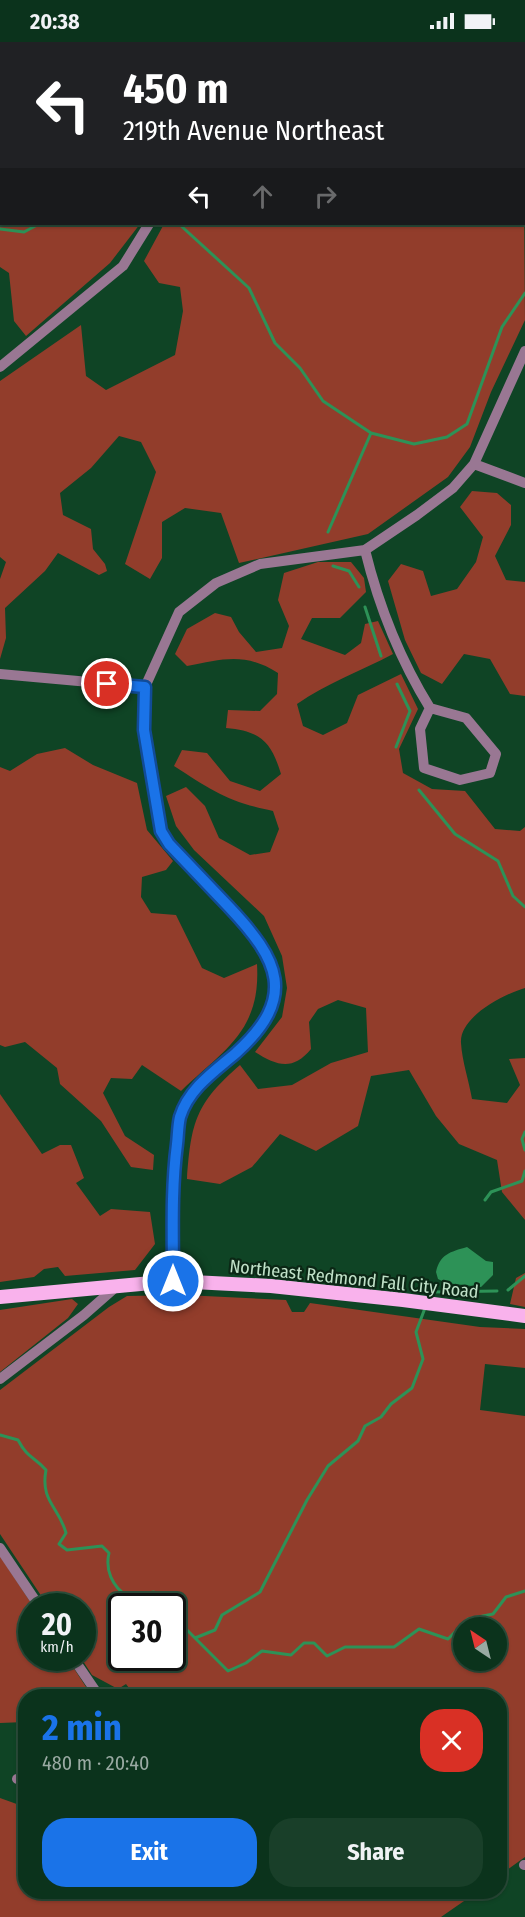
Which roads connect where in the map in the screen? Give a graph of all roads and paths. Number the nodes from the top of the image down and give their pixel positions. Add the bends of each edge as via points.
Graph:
1 (148, 225) edge
2 (525, 351) edge
3 (0, 367) edge
4 (474, 464) junction
5 (525, 483) edge
6 (365, 550) junction
7 (0, 674) edge
8 (145, 687) junction
9 (430, 708) junction
10 (173, 1281) junction
11 (117, 1286) junction
12 (0, 1297) edge
13 (525, 1316) edge
14 (0, 1379) edge
15 (0, 1548) edge
16 (30, 1593) edge
17 (82, 1671) edge
18 (94, 1689) edge

1 - 3 street via 123,266
2 - 4 street
4 - 5 street
4 - 6 street via 453,488
6 - 8 street via 260,564 216,583 180,612
6 - 9 street via 377,598 400,656
7 - 8 street
8 - 10 street via 144,730 161,831 265,950 275,985 267,1020 203,1081 180,1117 172,1200
9 - 9 street via 466,718 496,754 490,773 460,780 424,768 420,729
10 - 11 main road, Northeast Redmond Fall City Road
10 - 13 main road, Northeast Redmond Fall City Road via 271,1286
11 - 12 main road, Northeast Redmond Fall City Road
11 - 14 street
15 - 16 street
17 - 18 street

